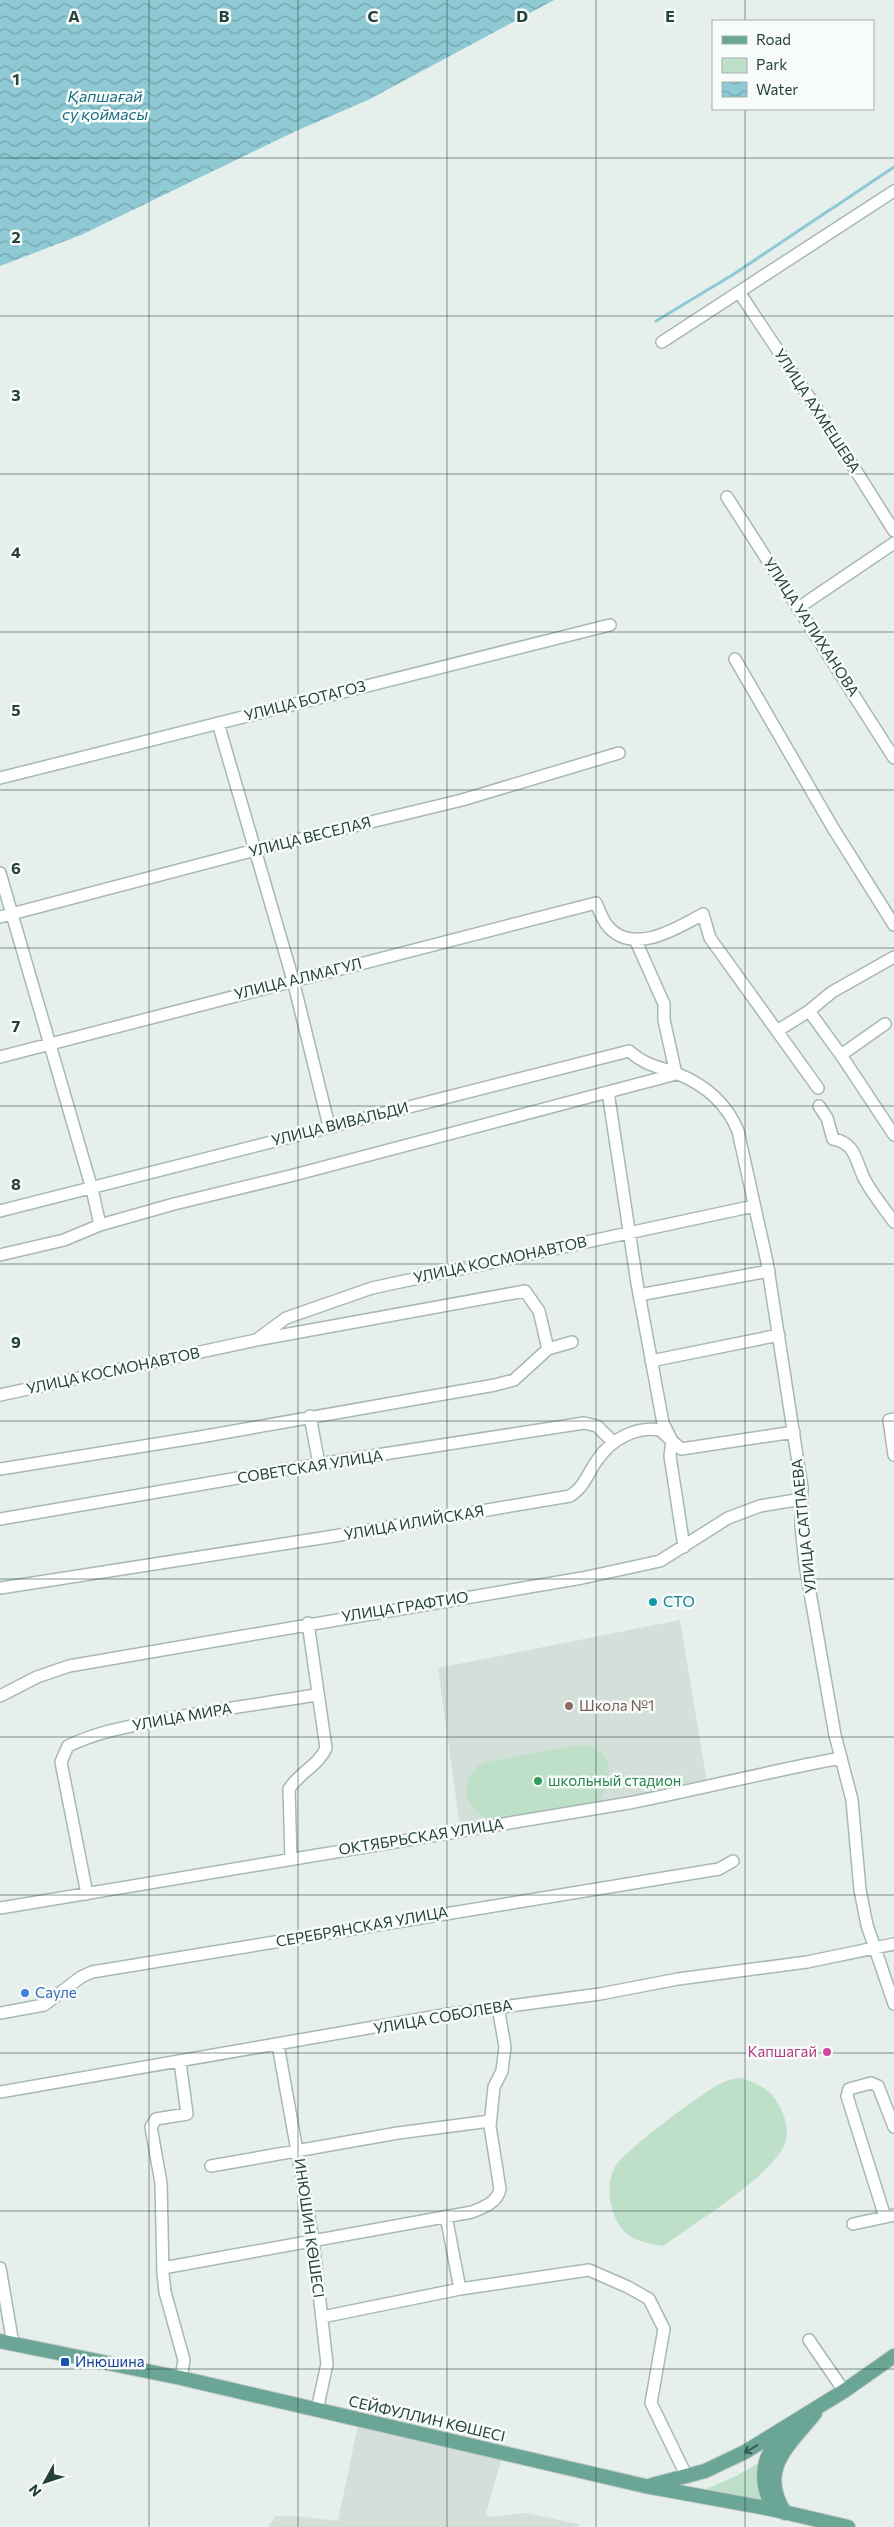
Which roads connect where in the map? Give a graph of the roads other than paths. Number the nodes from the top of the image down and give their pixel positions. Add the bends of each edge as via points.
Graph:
1 (894, 191) edge
2 (739, 292) junction
3 (662, 342) dead end
4 (727, 497) dead end
5 (894, 530) edge
6 (894, 543) edge
7 (798, 608) junction
8 (610, 625) dead end
9 (734, 659) dead end
10 (218, 723) junction
11 (619, 753) dead end
12 (894, 758) edge
13 (0, 778) edge
14 (255, 850) junction
15 (0, 873) edge
16 (12, 914) junction
17 (0, 917) edge
18 (894, 925) edge
19 (635, 940) junction
20 (894, 957) edge
21 (293, 980) junction
22 (809, 1011) junction
23 (884, 1024) dead end
24 (777, 1030) junction
25 (50, 1045) junction
26 (840, 1054) junction
27 (0, 1057) edge
28 (676, 1074) junction
29 (818, 1088) dead end
30 (608, 1092) junction
31 (820, 1106) dead end
32 (890, 1120) edge
33 (329, 1126) junction
34 (894, 1135) edge
35 (92, 1189) junction
36 (754, 1206) junction
37 (0, 1211) edge
38 (892, 1216) edge
39 (100, 1225) junction
40 (630, 1232) junction
41 (0, 1255) edge
42 (769, 1271) junction
43 (639, 1295) junction
44 (779, 1335) junction
45 (256, 1340) junction
46 (572, 1342) dead end
47 (548, 1349) junction
48 (651, 1361) junction
49 (0, 1395) edge
50 (310, 1416) junction
51 (894, 1419) edge
52 (794, 1432) junction
53 (672, 1441) junction
54 (613, 1442) junction
55 (894, 1455) edge
56 (319, 1464) junction
57 (0, 1469) edge
58 (802, 1499) junction
59 (0, 1519) edge
60 (684, 1547) junction
61 (0, 1588) edge
62 (308, 1623) junction
63 (316, 1695) junction
64 (0, 1696) edge
65 (841, 1758) junction
66 (291, 1859) junction
67 (734, 1862) dead end
68 (87, 1894) junction
69 (0, 1908) edge
70 (890, 1945) edge
71 (874, 1948) junction
72 (894, 2004) edge
73 (498, 2007) junction
74 (0, 2013) edge
75 (278, 2045) junction
76 (180, 2062) junction
77 (0, 2092) edge
78 (490, 2121) junction
79 (894, 2127) edge
80 (298, 2152) junction
81 (211, 2166) dead end
82 (446, 2216) junction
83 (889, 2216) edge
84 (853, 2224) dead end
85 (313, 2240) junction
86 (0, 2268) edge
87 (163, 2268) junction
88 (460, 2288) junction
89 (322, 2317) junction
90 (809, 2340) dead end
91 (7, 2342) edge
92 (894, 2356) edge
93 (181, 2378) junction
94 (844, 2391) junction
95 (820, 2406) junction
96 (317, 2410) junction
97 (792, 2422) junction
98 (686, 2476) junction
99 (645, 2486) junction
100 (781, 2512) junction
101 (848, 2527) edge

1 - 2 street
2 - 3 street
2 - 5 street, УЛИЦА АХМЕШЕВА
4 - 7 street, УЛИЦА УАЛИХАНОВА
6 - 7 street
7 - 12 street, УЛИЦА УАЛИХАНОВА
8 - 10 street, УЛИЦА БОТАГОЗ
9 - 18 street
10 - 13 street, УЛИЦА БОТАГОЗ
10 - 14 street
11 - 14 street, УЛИЦА ВЕСЕЛАЯ via 462,800
14 - 16 street, УЛИЦА ВЕСЕЛАЯ
14 - 21 street
15 - 16 street
16 - 17 street, УЛИЦА ВЕСЕЛАЯ
16 - 25 street
19 - 21 street, УЛИЦА АЛМАГУЛ via 617,935 605,923 596,903
19 - 24 street via 672,930 703,914 710,938
19 - 28 street via 664,1004 664,1020
20 - 22 street via 832,992
21 - 25 street, УЛИЦА АЛМАГУЛ
21 - 33 street
22 - 24 street
22 - 26 street
23 - 26 street
24 - 29 street
25 - 27 street, УЛИЦА АЛМАГУЛ
25 - 35 street
26 - 32 street
28 - 30 street
28 - 33 street, УЛИЦА ВИВАЛЬДИ via 645,1064 629,1051
28 - 36 street, УЛИЦА САТПАЕВА via 699,1084 731,1114 738,1131
30 - 39 street
30 - 40 street
31 - 38 street via 828,1118 833,1139 846,1145 857,1157 863,1178
32 - 34 street
33 - 35 street, УЛИЦА ВИВАЛЬДИ
35 - 37 street, УЛИЦА ВИВАЛЬДИ
35 - 39 street
36 - 40 street, УЛИЦА КОСМОНАВТОВ
36 - 42 street, УЛИЦА САТПАЕВА
39 - 41 street via 64,1240
40 - 43 street
40 - 45 street, УЛИЦА КОСМОНАВТОВ via 372,1288 286,1318
42 - 43 street
42 - 44 street, УЛИЦА САТПАЕВА
43 - 48 street
44 - 48 street
44 - 52 street, УЛИЦА САТПАЕВА
45 - 47 street, УЛИЦА КОСМОНАВТОВ via 525,1291 539,1311
45 - 49 street, УЛИЦА КОСМОНАВТОВ
46 - 47 street
47 - 50 street via 514,1380
48 - 53 street via 663,1423
50 - 56 street
50 - 57 street via 200,1438
51 - 55 street via 889,1420
52 - 53 street, УЛИЦА ИЛИЙСКАЯ via 681,1448
52 - 58 street, УЛИЦА САТПАЕВА
53 - 54 street, УЛИЦА ИЛИЙСКАЯ via 660,1430 652,1429 633,1432
53 - 60 street via 670,1456
54 - 56 street, СОВЕТСКАЯ УЛИЦА via 597,1426 584,1423
54 - 61 street, УЛИЦА ИЛИЙСКАЯ via 597,1459 581,1488 570,1496
56 - 59 street, СОВЕТСКАЯ УЛИЦА
58 - 60 street, УЛИЦА ГРАФТИО via 760,1506 728,1518
58 - 65 street, УЛИЦА САТПАЕВА via 805,1564
60 - 62 street, УЛИЦА ГРАФТИО via 660,1561 582,1578
62 - 63 street
62 - 64 street, УЛИЦА ГРАФТИО via 69,1666 37,1677
63 - 66 street via 326,1748 289,1789
63 - 68 street, УЛИЦА МИРА via 121,1728 86,1737 68,1746 61,1762
65 - 66 street, ОКТЯБРЬСКАЯ УЛИЦА via 629,1803
65 - 71 street, УЛИЦА САТПАЕВА via 852,1800 860,1890
66 - 68 street, ОКТЯБРЬСКАЯ УЛИЦА
67 - 74 street, СЕРЕБРЯНСКАЯ УЛИЦА via 719,1869 92,1972 44,2005
68 - 69 street, ОКТЯБРЬСКАЯ УЛИЦА
70 - 71 street, УЛИЦА СОБОЛЕВА
71 - 72 street, УЛИЦА САТПАЕВА
71 - 73 street, УЛИЦА СОБОЛЕВА via 807,1962
73 - 75 street, УЛИЦА СОБОЛЕВА
73 - 78 street via 505,2053 502,2071 494,2087
75 - 76 street, УЛИЦА СОБОЛЕВА
75 - 80 street, ИНЮШИН КӨШЕСІ
76 - 77 street, УЛИЦА СОБОЛЕВА
76 - 87 street via 188,2114 156,2119 151,2127 162,2183
78 - 80 street via 398,2133
78 - 82 street via 500,2189 498,2197 484,2207
79 - 83 street via 878,2086 871,2083 849,2089 847,2096
80 - 81 street
80 - 85 street, ИНЮШИН КӨШЕСІ
82 - 85 street
82 - 88 street
83 - 84 street
85 - 87 street
85 - 89 street, ИНЮШИН КӨШЕСІ
86 - 91 street
87 - 93 street via 165,2292 184,2360
88 - 89 street
88 - 98 street via 589,2270 628,2286 649,2299 664,2329 651,2403
89 - 96 street, ИНЮШИН КӨШЕСІ via 327,2364
90 - 94 street
91 - 93 main road, СЕЙФУЛЛИН КӨШЕСІ
92 - 94 main road
93 - 96 main road, СЕЙФУЛЛИН КӨШЕСІ
94 - 95 main road
95 - 97 main road
95 - 100 main road via 777,2461 773,2484
96 - 99 main road, СЕЙФУЛЛИН КӨШЕСІ
97 -> 98 main road via 724,2464
97 - 100 main road via 768,2452 764,2470 764,2485
98 - 99 main road
99 - 100 main road, СЕЙФУЛЛИН КӨШЕСІ
100 - 101 main road, СЕЙФУЛЛИН КӨШЕСІ

